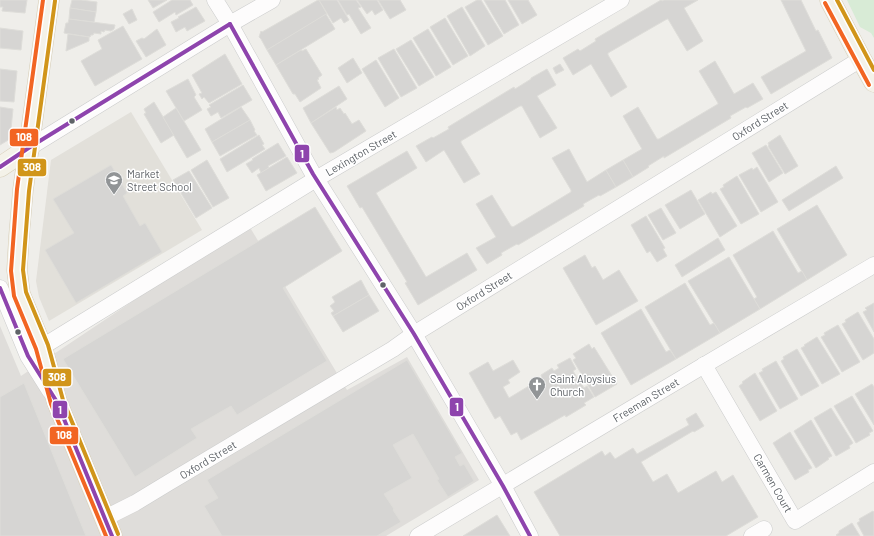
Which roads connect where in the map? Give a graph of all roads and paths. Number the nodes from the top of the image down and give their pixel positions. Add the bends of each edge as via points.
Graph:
1 (49, 0) edge
2 (215, 0) edge
3 (272, 0) edge
4 (621, 0) edge
5 (830, 0) edge
6 (230, 24) junction
7 (861, 59) junction
8 (874, 82) edge
9 (30, 147) junction
10 (0, 167) edge
11 (316, 179) junction
12 (874, 265) edge
13 (0, 288) edge
14 (414, 334) junction
15 (42, 347) junction
16 (704, 365) junction
17 (57, 402) junction
18 (874, 472) edge
19 (503, 486) junction
20 (109, 527) edge
21 (418, 536) edge
22 (530, 536) edge

1 - 9 main road
2 - 6 street
3 - 6 street
4 - 11 street, Lexington Street
5 - 7 main road
6 - 9 street
6 - 11 street
7 - 8 main road
7 - 14 street, Oxford Street
9 - 10 main road
9 - 15 main road via 17,270 20,294
11 - 14 street
11 - 15 street, Lexington Street
12 - 16 street, Freeman Street
13 - 17 street via 28,356
14 - 19 street
14 - 20 street, Oxford Street via 135,503
15 - 17 main road
16 - 18 street, Carmen Court via 795,521
16 - 19 street, Freeman Street
17 - 20 main road
19 - 21 street, Freeman Street
19 - 22 street

